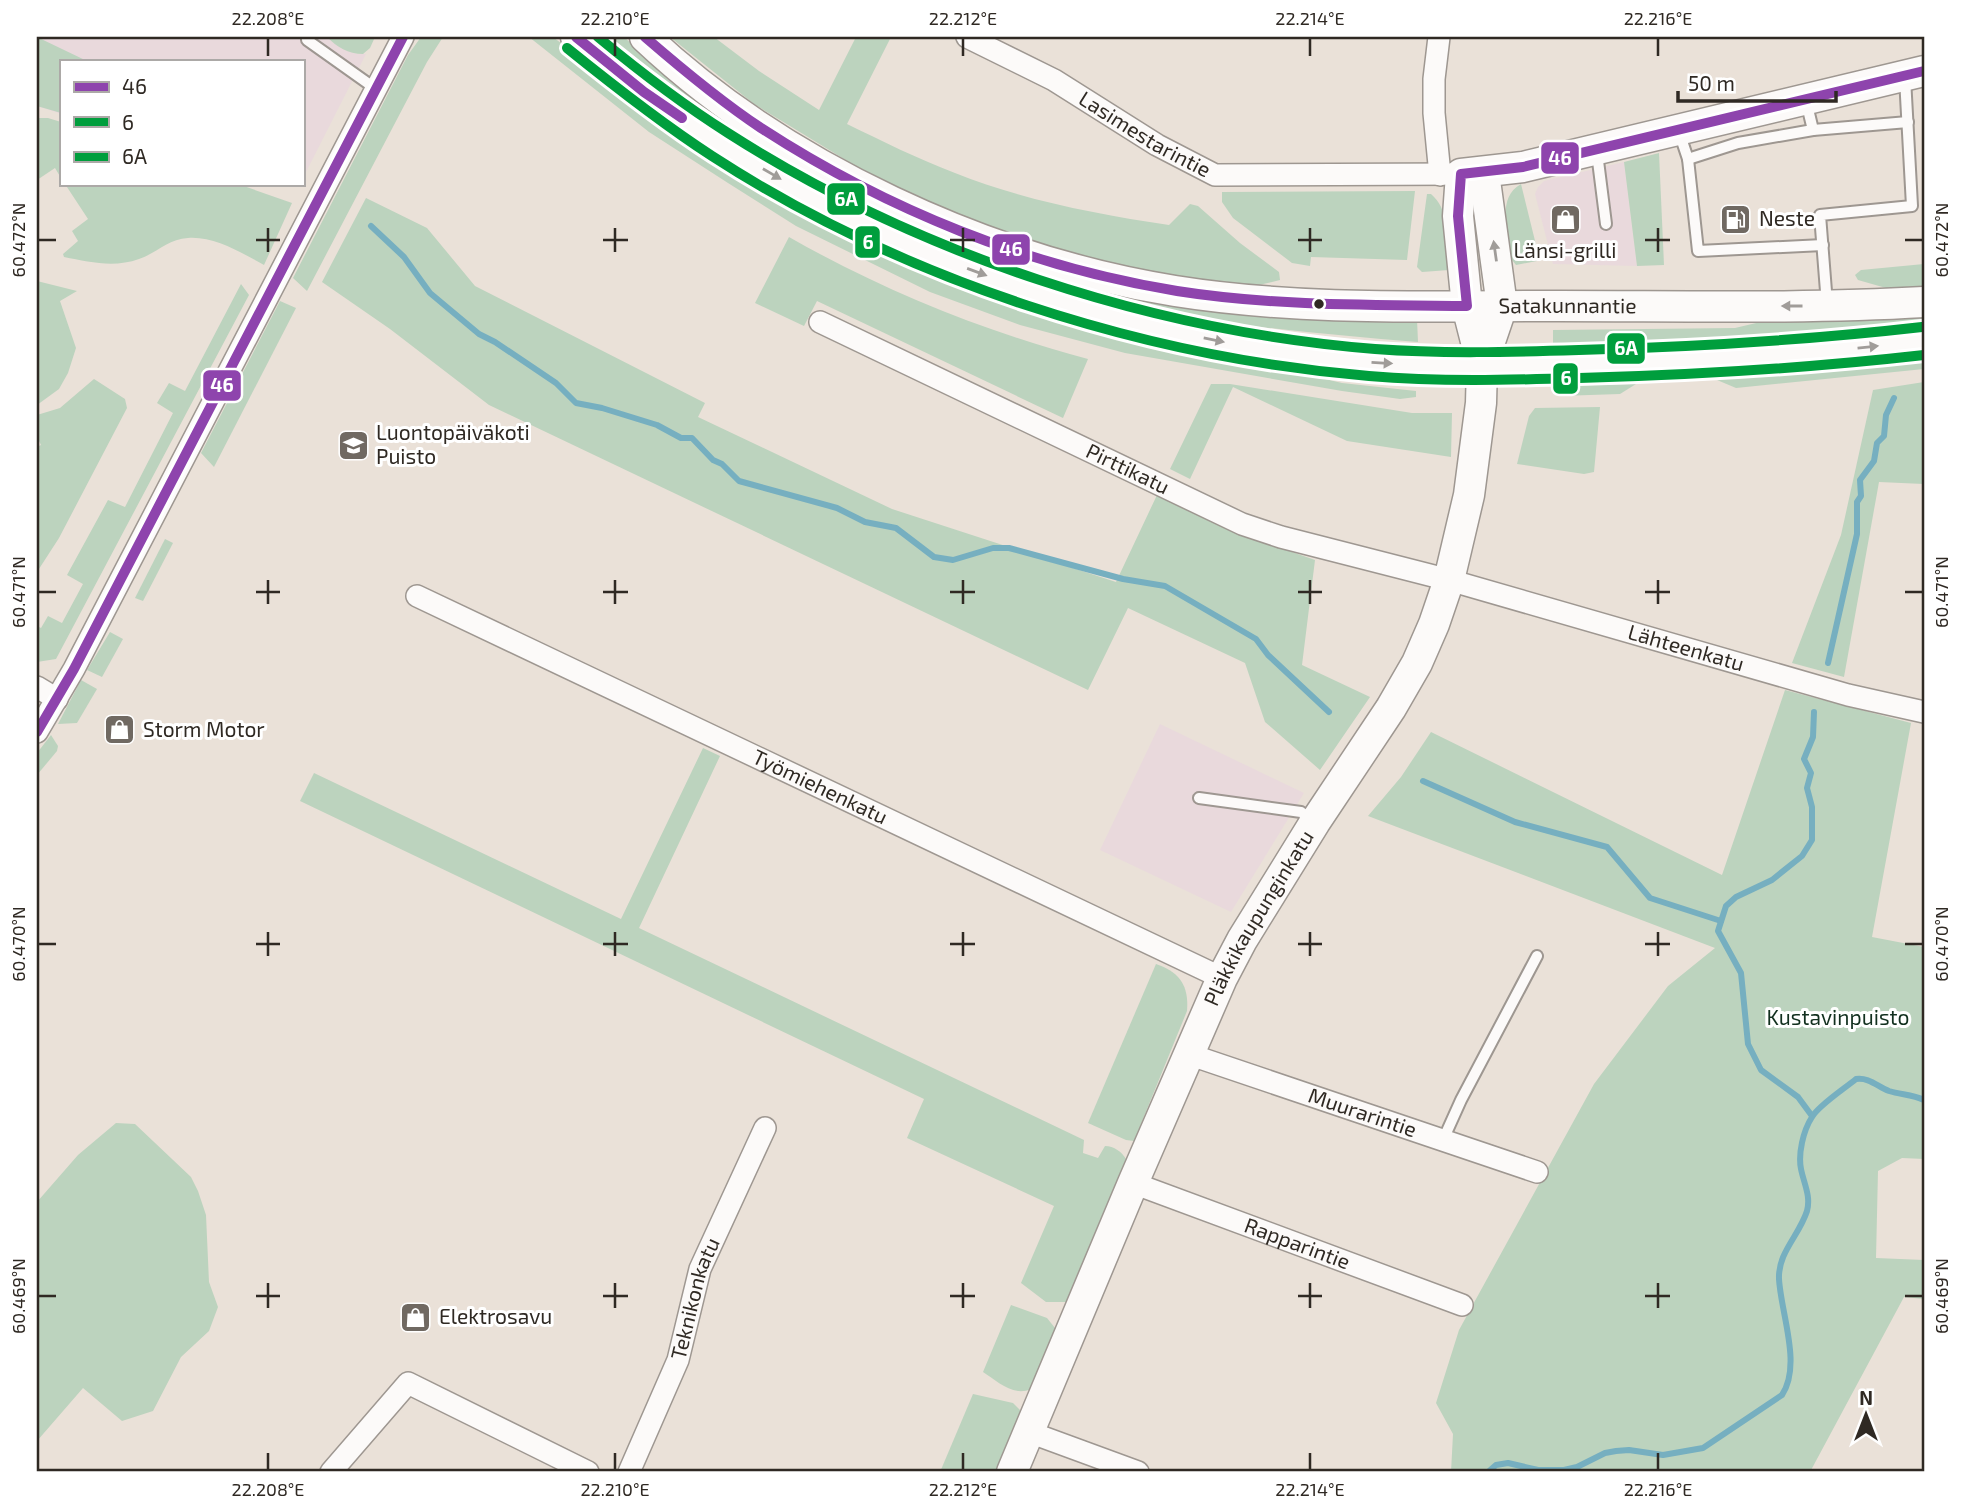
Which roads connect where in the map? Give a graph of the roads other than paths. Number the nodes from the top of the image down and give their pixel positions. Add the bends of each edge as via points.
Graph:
1 (403, 37) edge
2 (576, 37) edge
3 (645, 37) edge
4 (1439, 37) edge
5 (305, 38) edge
6 (978, 39) edge
7 (1915, 73) edge
8 (376, 89) junction
9 (1806, 98) junction
10 (1908, 122) junction
11 (1679, 129) junction
12 (1813, 130) junction
13 (1596, 150) junction
14 (1688, 159) junction
15 (1462, 174) junction
16 (1606, 224) dead end
17 (1823, 245) junction
18 (1924, 302) edge
19 (1467, 306) junction
20 (1502, 306) junction
21 (1827, 306) junction
22 (820, 322) dead end
23 (1924, 341) edge
24 (1482, 365) junction
25 (1449, 580) junction
26 (417, 596) dead end
27 (37, 687) edge
28 (58, 699) junction
29 (1924, 712) edge
30 (37, 732) edge
31 (1199, 799) dead end
32 (1315, 822) junction
33 (1537, 956) dead end
34 (1222, 978) junction
35 (1188, 1054) junction
36 (765, 1129) dead end
37 (1443, 1140) junction
38 (1537, 1172) dead end
39 (1133, 1183) junction
40 (1462, 1305) dead end
41 (1029, 1432) junction
42 (331, 1472) edge
43 (588, 1472) edge
44 (629, 1472) edge
45 (1012, 1472) edge
46 (1138, 1472) edge

1 - 8 street
2 -> 24 main road via 700,131 826,205 941,258 1033,292 1162,329 1265,350 1347,361
3 - 19 main road, Satakunnantie via 718,96 800,151 908,208 1001,246 1108,278 1176,291 1282,302
4 - 15 street via 1434,104
5 - 8 lane
6 - 15 street, Lasimestarintie via 1215,175
7 - 9 main road
7 - 10 lane
8 - 28 street
9 - 11 main road
9 - 12 lane
10 - 12 lane
10 - 17 lane via 1912,206 1821,215
11 - 13 main road
11 - 14 lane
12 - 14 lane via 1738,143
13 - 15 main road via 1523,167
13 - 16 lane
14 - 17 lane via 1698,251
15 - 19 main road via 1458,216
20 -> 15 main road
17 - 21 lane
18 - 21 main road, Satakunnantie
19 - 20 main road, Satakunnantie
19 - 24 main road
21 -> 20 main road, Satakunnantie
20 - 24 main road
22 - 25 street, Pirttikatu via 1242,524
24 -> 23 main road via 1736,359
24 - 25 main road, Pläkkikaupunginkatu via 1475,460
25 - 29 street, Lähteenkatu via 1848,695
25 - 32 main road, Pläkkikaupunginkatu via 1418,663
26 - 34 street, Työmiehenkatu
27 - 28 street
28 - 30 street
31 - 32 lane via 1301,812
32 - 34 main road, Pläkkikaupunginkatu
33 - 37 lane
34 - 35 main road, Pläkkikaupunginkatu
35 - 37 street, Muurarintie
35 - 39 main road, Pläkkikaupunginkatu
36 - 44 street, Teknikonkatu via 699,1269 678,1360
37 - 38 street, Muurarintie
39 - 40 street, Rapparintie
39 - 41 main road, Pläkkikaupunginkatu
41 - 45 main road, Pläkkikaupunginkatu
41 - 46 street
42 - 43 street via 408,1383

